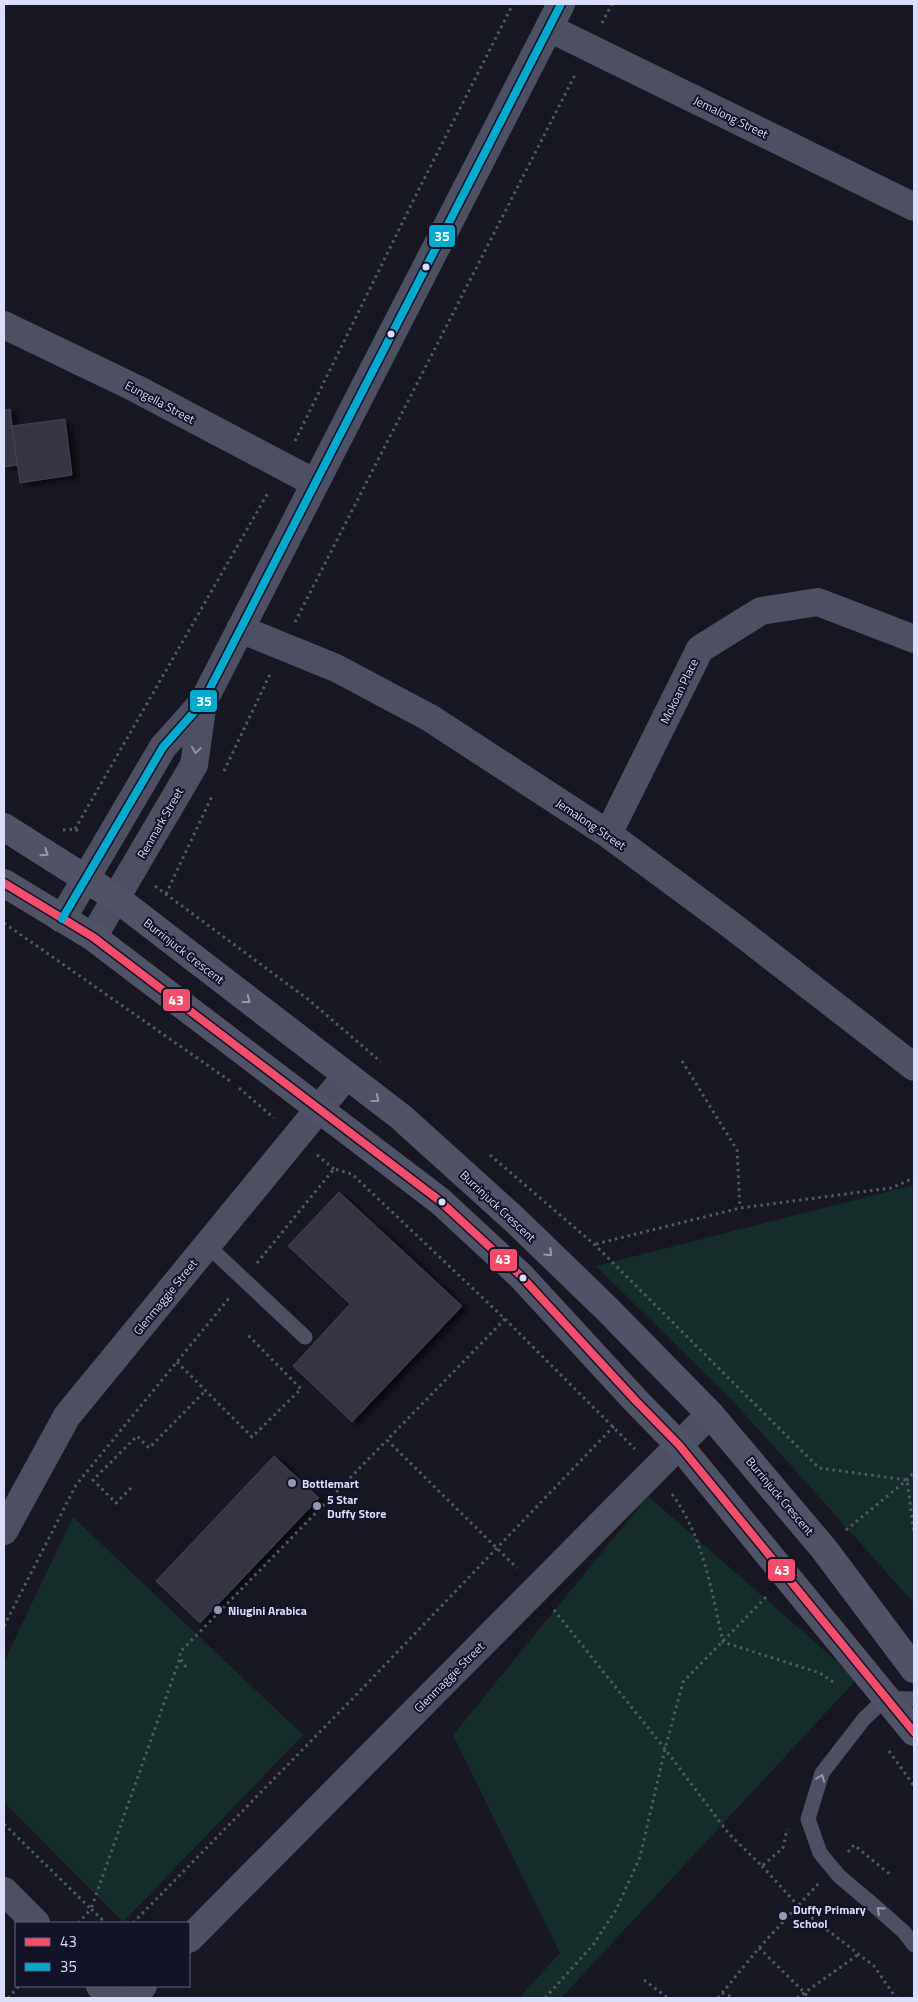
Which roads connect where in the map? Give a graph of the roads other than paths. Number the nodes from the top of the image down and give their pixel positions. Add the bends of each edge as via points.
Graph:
1 (561, 4) edge
2 (549, 28) junction
3 (914, 207) edge
4 (4, 325) edge
5 (315, 483) junction
6 (240, 629) junction
7 (914, 639) edge
8 (203, 702) junction
9 (4, 827) edge
10 (608, 834) junction
11 (86, 879) junction
12 (4, 883) edge
13 (116, 898) junction
14 (62, 919) junction
15 (93, 937) junction
16 (914, 1067) edge
17 (346, 1076) junction
18 (318, 1109) junction
19 (208, 1246) junction
20 (305, 1337) dead end
21 (710, 1414) junction
22 (679, 1445) junction
23 (4, 1531) edge
24 (914, 1669) edge
25 (886, 1698) junction
26 (914, 1699) edge
27 (914, 1732) edge
28 (4, 1892) edge
29 (35, 1922) edge
30 (190, 1939) edge
31 (914, 1944) edge
32 (101, 1987) edge
33 (142, 1987) edge
34 (112, 1998) edge
35 (130, 1998) edge

1 - 2 street, Renmark Street
2 - 3 street, Jemalong Street
2 - 5 street, Renmark Street
4 - 5 street, Eungella Street via 136,389
5 - 6 street, Renmark Street
6 - 8 street, Renmark Street
6 - 10 street, Jemalong Street via 336,668 430,718
7 - 10 street, Mokoan Place via 818,602 761,611 700,649
8 - 11 street, Renmark Street via 164,747
8 -> 13 street, Renmark Street via 194,765
9 -> 11 street, Burrinjuck Crescent
10 - 16 street, Jemalong Street
11 - 13 street, Burrinjuck Crescent
11 - 14 street, Renmark Street
12 - 14 street
13 - 15 street, Renmark Street
13 -> 17 street, Burrinjuck Crescent
14 - 15 street
15 - 18 street
17 - 18 street, Glenmaggie Street
17 -> 21 street, Burrinjuck Crescent via 401,1118 515,1220
18 - 19 street, Glenmaggie Street
18 - 22 street via 440,1201 521,1276
19 - 20 lane
19 - 23 street, Glenmaggie Street via 67,1416
21 - 22 street, Glenmaggie Street
21 - 24 street, Burrinjuck Crescent via 824,1549
22 - 25 street
22 - 30 street, Glenmaggie Street
25 - 26 lane
25 - 27 street
31 -> 25 lane via 838,1876 820,1853 808,1818 822,1772 864,1719
28 - 29 street
32 - 34 street
33 - 35 street

